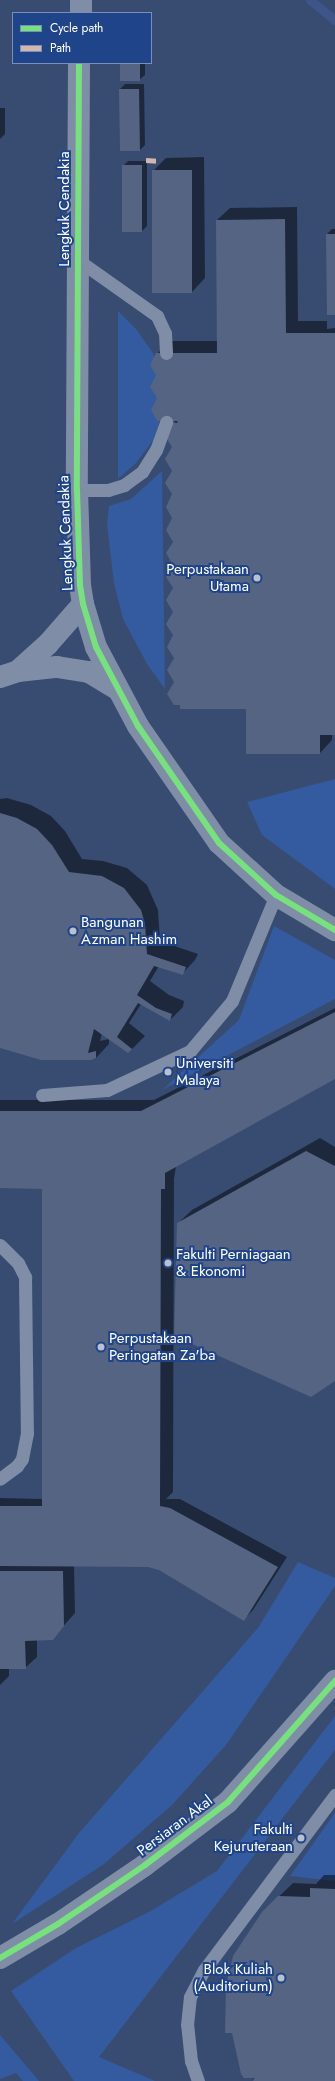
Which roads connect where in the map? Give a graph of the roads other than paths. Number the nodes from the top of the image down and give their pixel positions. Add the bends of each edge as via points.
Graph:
1 (81, 0) edge
2 (81, 12) edge
3 (79, 64) edge
4 (78, 260) junction
5 (166, 353) dead end
6 (166, 422) dead end
7 (76, 490) junction
8 (83, 604) junction
9 (9, 674) edge
10 (116, 688) junction
11 (276, 894) junction
12 (335, 930) edge
13 (42, 1095) dead end
14 (0, 1245) edge
15 (0, 1479) edge
16 (335, 1681) edge
17 (335, 1795) edge
18 (0, 1958) edge
19 (198, 2081) edge

1 - 2 street
3 - 4 street, Lengkuk Cendakia
4 - 5 lane via 157,316 165,334
4 - 7 street, Lengkuk Cendakia
6 - 7 lane via 156,450 142,472 124,485 108,490
7 - 8 street, Lengkuk Cendakia
8 - 9 street via 48,644
8 - 10 street, Lengkuk Cendakia via 96,647
9 - 10 street via 57,667 89,672
10 - 11 street, Lengkuk Cendakia via 138,726 219,842
11 - 12 street, Lengkuk Cendakia
11 - 13 lane via 232,1001 190,1051 107,1090
14 - 15 lane via 18,1263 25,1277 27,1433 22,1459
16 - 18 street, Persiaran Akal via 228,1802 132,1874 58,1924
17 - 19 lane via 204,1970 190,1997 187,2025 191,2061

